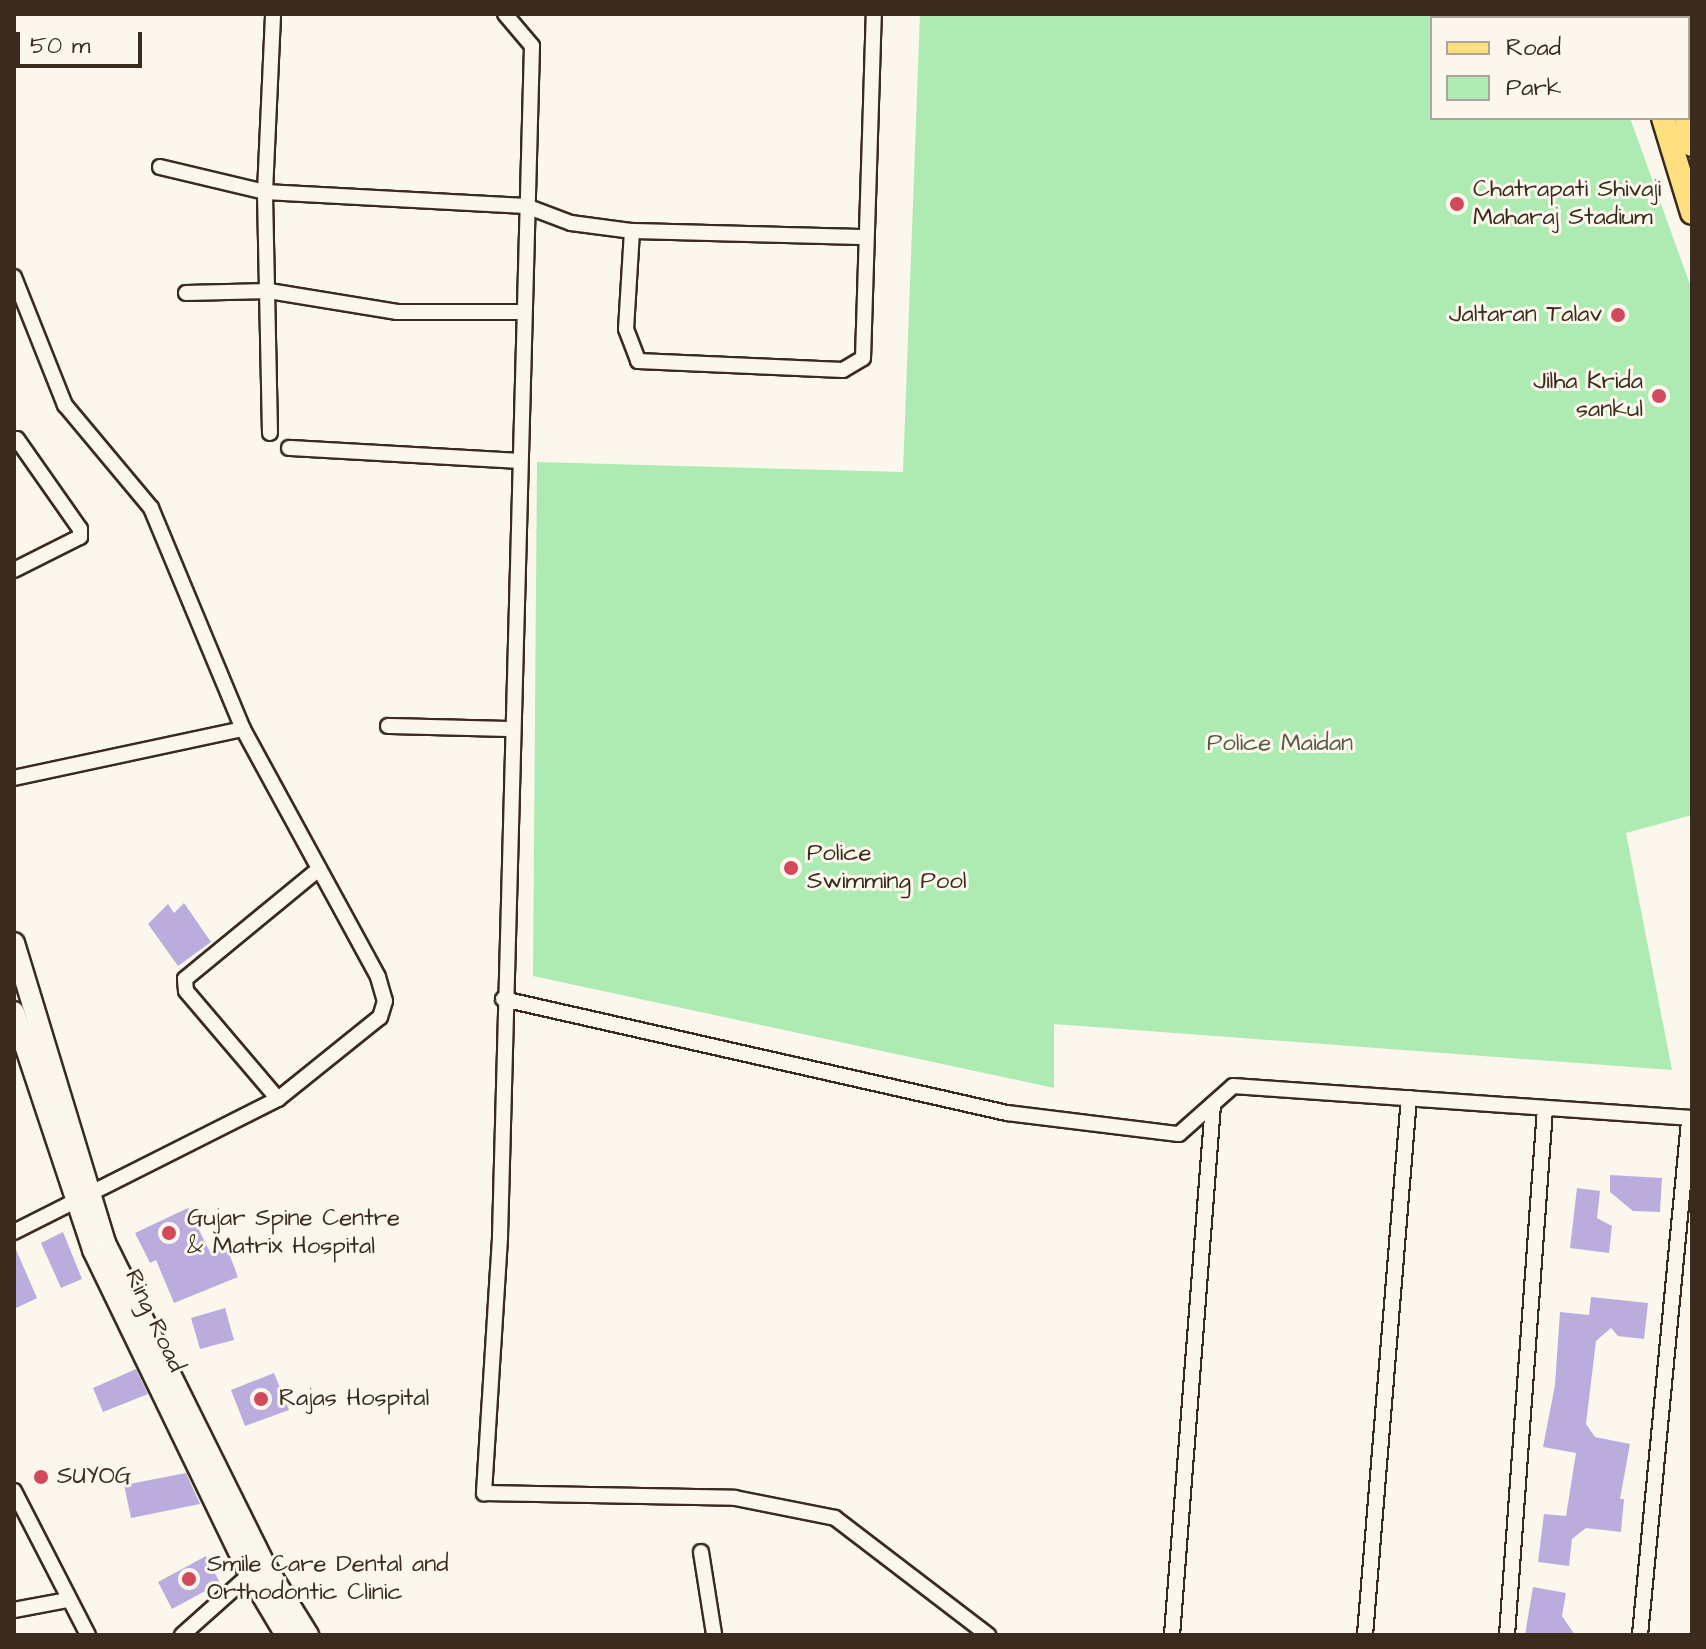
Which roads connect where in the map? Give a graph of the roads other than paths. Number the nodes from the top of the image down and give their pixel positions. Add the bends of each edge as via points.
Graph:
1 (273, 14) edge
2 (505, 14) edge
3 (874, 14) edge
4 (1664, 120) edge
5 (1686, 120) edge
6 (1692, 145) edge
7 (160, 167) dead end
8 (265, 192) junction
9 (526, 206) junction
10 (1692, 213) edge
11 (632, 231) junction
12 (863, 237) junction
13 (14, 277) edge
14 (269, 291) junction
15 (186, 293) dead end
16 (523, 312) junction
17 (270, 433) dead end
18 (17, 439) dead end
19 (289, 448) dead end
20 (518, 461) junction
21 (14, 570) edge
22 (388, 726) dead end
23 (243, 729) junction
24 (511, 729) junction
25 (14, 778) edge
26 (319, 869) junction
27 (14, 943) edge
28 (503, 999) junction
29 (14, 1012) edge
30 (1409, 1098) junction
31 (278, 1099) junction
32 (1213, 1105) junction
33 (1545, 1109) junction
34 (1691, 1119) edge
35 (82, 1200) junction
36 (14, 1232) edge
37 (14, 1493) edge
38 (701, 1552) dead end
39 (257, 1568) junction
40 (68, 1600) junction
41 (14, 1610) edge
42 (88, 1635) edge
43 (182, 1635) edge
44 (286, 1635) edge
45 (308, 1635) edge
46 (711, 1635) edge
47 (988, 1635) edge
48 (1172, 1635) edge
49 (1365, 1635) edge
50 (1507, 1635) edge
51 (1640, 1635) edge

1 - 8 street
2 - 9 street via 532,46
3 - 12 street
4 - 10 main road
5 - 6 main road
7 - 8 street
8 - 9 street
8 - 14 street
9 - 11 street via 571,223
9 - 16 street
11 - 12 street
11 - 12 street via 626,329 638,361 843,370 863,358
13 - 23 street via 65,405 151,508
14 - 15 street
14 - 16 street via 397,312
14 - 17 street
16 - 20 street
18 - 21 street via 80,529 80,537
19 - 20 street
20 - 24 street
22 - 24 street
23 - 25 street
23 - 26 street
24 - 28 street
26 - 31 street via 378,977 385,1001 380,1017
26 - 31 street via 185,979 186,991
27 - 35 main road
28 - 32 street via 1007,1113 1179,1134
28 - 47 street via 500,1238 484,1493 735,1498 835,1518
29 - 35 main road, Ring Road
30 - 32 street via 1233,1086
30 - 33 street
30 - 49 street
31 - 35 street
32 - 48 street
33 - 34 street
33 - 50 street
34 - 51 street via 1683,1147
35 - 36 street
35 - 39 main road, Ring Road via 139,1352
37 - 40 street
38 - 46 street
39 - 43 street
39 - 44 main road, Ring Road
39 - 45 main road
40 - 41 street
40 - 42 street

